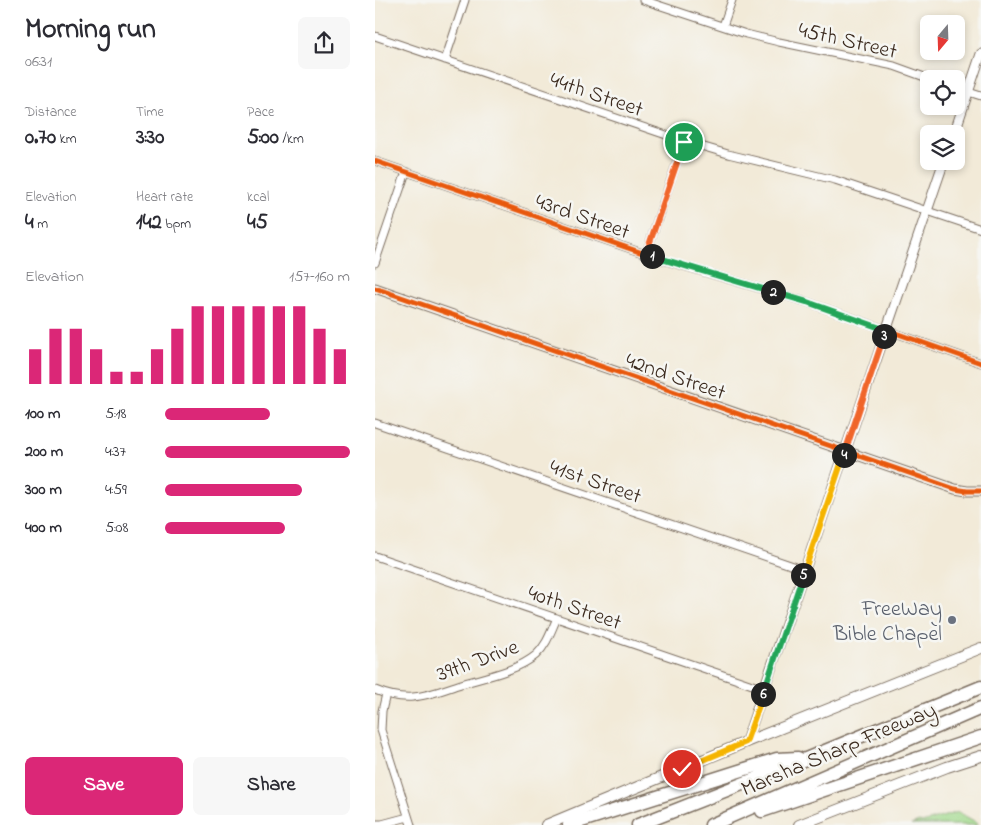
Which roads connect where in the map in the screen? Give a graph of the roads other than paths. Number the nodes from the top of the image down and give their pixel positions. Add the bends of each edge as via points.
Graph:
1 (465, 0) edge
2 (643, 0) edge
3 (732, 0) edge
4 (723, 26) junction
5 (375, 36) edge
6 (981, 54) edge
7 (445, 60) junction
8 (920, 75) edge
9 (965, 91) edge
10 (968, 92) junction
11 (981, 96) edge
12 (957, 125) edge
13 (684, 142) junction
14 (375, 161) edge
15 (941, 170) edge
16 (406, 172) junction
17 (927, 211) junction
18 (981, 229) edge
19 (646, 254) junction
20 (375, 262) edge
21 (375, 288) edge
22 (886, 330) junction
23 (981, 363) edge
24 (375, 423) edge
25 (845, 450) junction
26 (981, 491) edge
27 (375, 556) edge
28 (805, 570) junction
29 (557, 618) junction
30 (981, 648) edge
31 (981, 686) edge
32 (764, 689) junction
33 (375, 690) edge
34 (387, 694) junction
35 (981, 708) edge
36 (981, 737) edge
37 (746, 742) junction
38 (981, 756) edge
39 (808, 758) junction
40 (408, 817) junction
41 (375, 824) edge
42 (411, 825) edge
43 (546, 825) edge
44 (569, 825) edge
45 (638, 825) edge
46 (711, 825) edge
47 (721, 825) edge
48 (799, 825) edge

1 - 7 street
2 - 4 street, 45th Street
3 - 4 street
4 - 8 street, 45th Street via 779,42 894,66
5 - 7 street, 44th Street
6 - 10 street
7 - 13 street, 44th Street
9 - 10 street
10 - 11 street
10 - 12 street
13 - 17 street, 44th Street via 835,180
13 - 19 street
14 - 16 street, 43rd Street
15 - 17 street
16 - 19 street, 43rd Street
16 - 20 street
17 - 18 street, 44th Street
17 - 22 street
19 - 22 street, 43rd Street via 807,302
21 - 25 street, 42nd Street
22 - 23 street, 43rd Street
22 - 25 street
24 - 28 street, 41st Street
25 - 26 street, 42nd Street via 955,489
25 - 28 street
27 - 29 street, 40th Street
28 - 32 street
29 - 32 street, 40th Street
29 - 34 street, 39th Drive via 542,649 522,664 425,695 402,697
30 - 37 main road, Marsha Sharp Freeway
31 - 39 highway, Marsha Sharp Freeway
32 - 37 street
33 - 34 street, 39th Drive
34 - 40 street via 381,730
35 - 46 highway, Marsha Sharp Freeway
36 - 47 highway
37 - 43 main road, Marsha Sharp Freeway
38 - 48 main road
39 - 44 highway via 777,759
39 - 45 highway, Marsha Sharp Freeway
40 - 41 street
40 - 42 street

